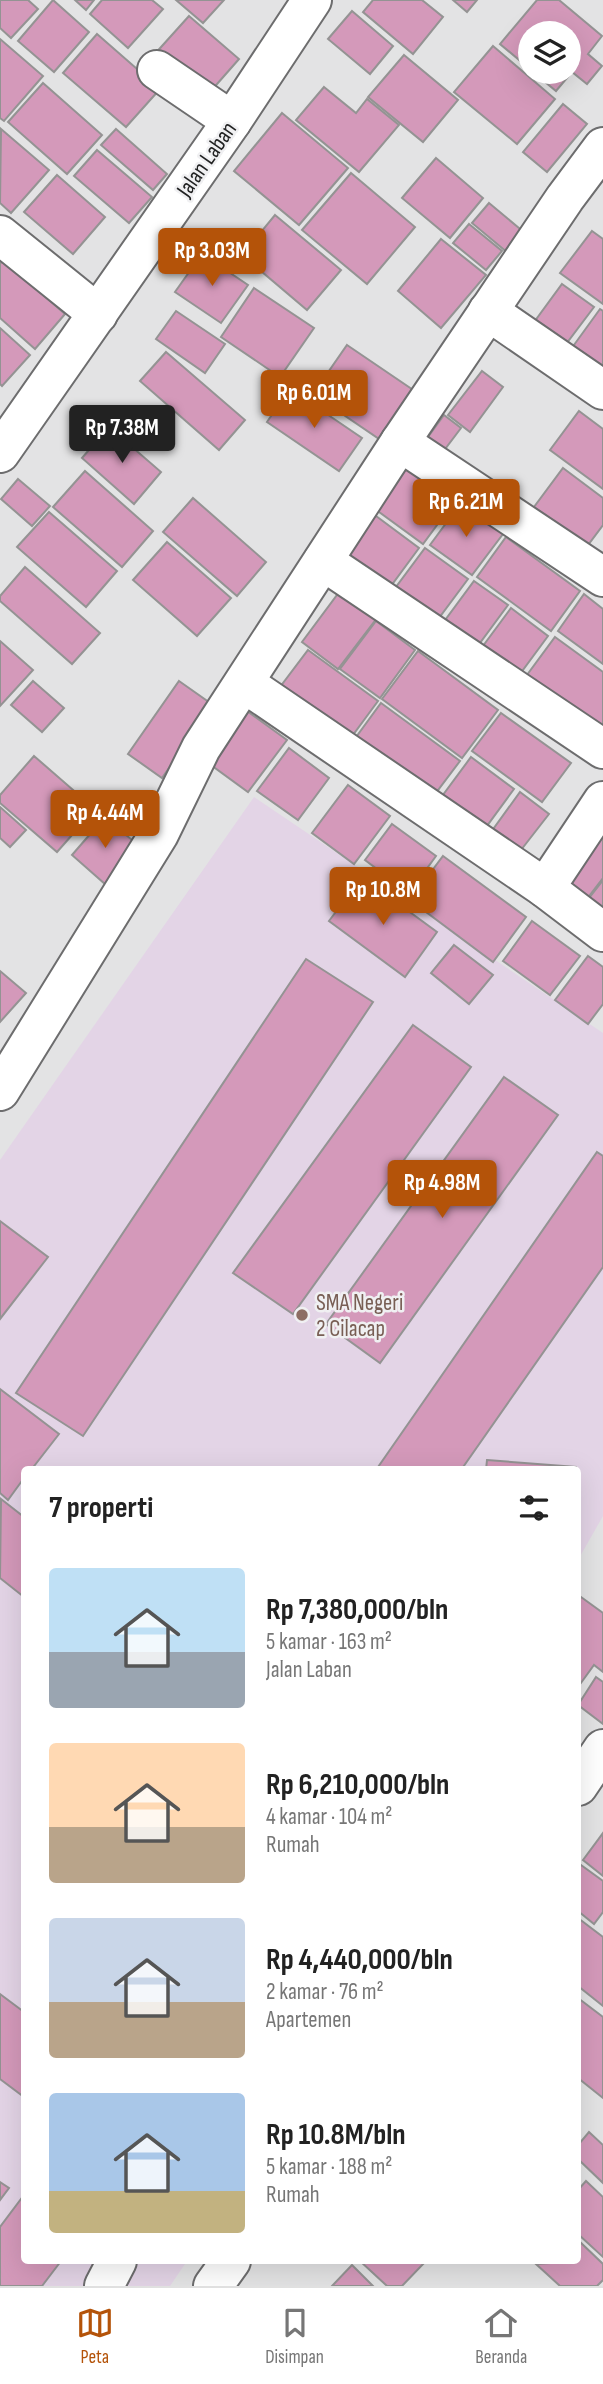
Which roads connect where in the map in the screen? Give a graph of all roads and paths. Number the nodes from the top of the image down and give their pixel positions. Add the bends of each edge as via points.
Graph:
1 (312, 0) edge
2 (157, 70) dead end
3 (232, 121) junction
4 (603, 147) edge
5 (590, 191) edge
6 (0, 235) edge
7 (488, 311) junction
8 (98, 314) junction
9 (603, 390) edge
10 (400, 442) junction
11 (0, 453) edge
12 (323, 561) junction
13 (603, 577) edge
14 (244, 682) junction
15 (603, 749) edge
16 (603, 801) edge
17 (545, 888) junction
18 (603, 932) edge
19 (0, 1091) edge
20 (603, 1749) edge
21 (581, 1782) edge
22 (115, 2264) edge
23 (229, 2264) edge
24 (104, 2286) edge
25 (213, 2286) edge

1 - 3 street, Jalan Laban
2 - 3 street
3 - 8 street, Jalan Laban
4 - 5 street
5 - 7 street
6 - 8 street
7 - 9 street
7 - 10 street
8 - 11 street, Jalan Laban
10 - 12 street
10 - 13 street
12 - 14 street
12 - 15 street
14 - 17 street
14 - 19 street via 201,748 159,834
16 - 17 street
17 - 18 street
20 - 21 street
22 - 24 street
23 - 25 street

